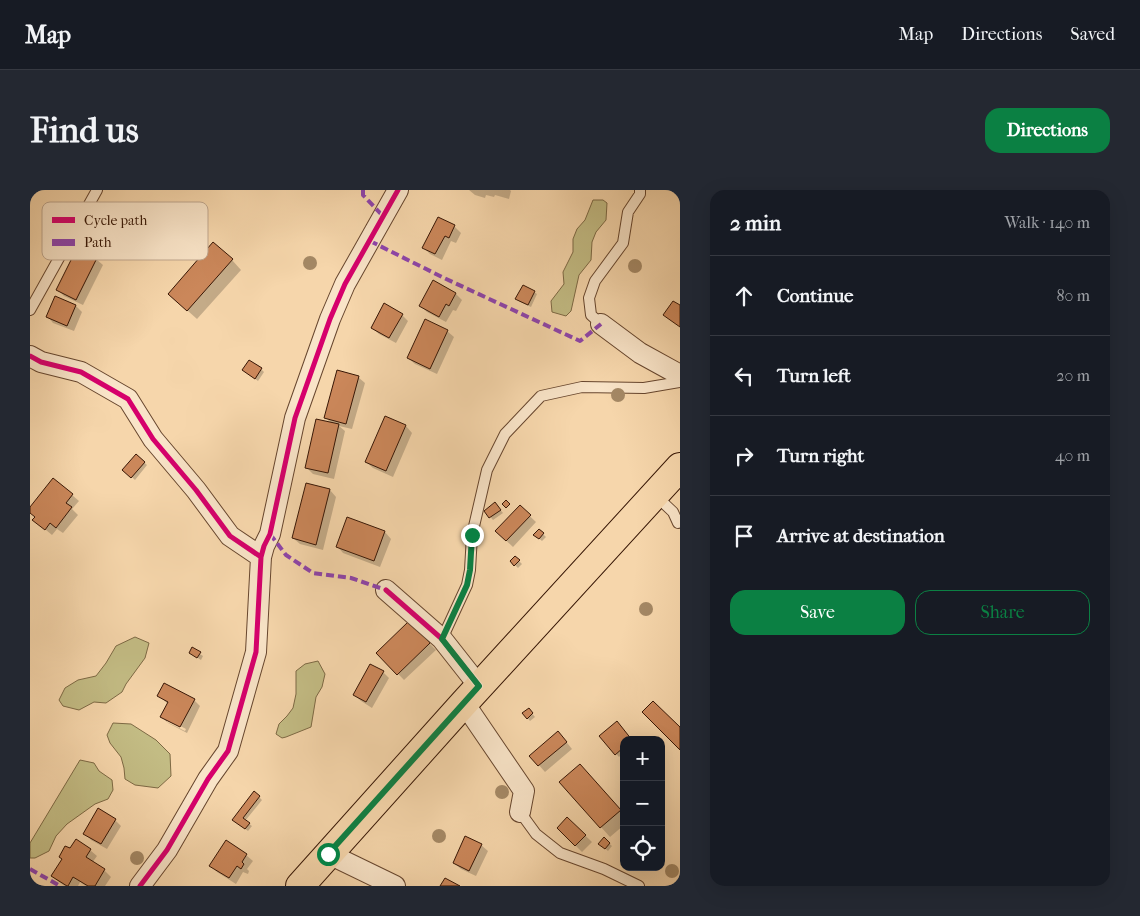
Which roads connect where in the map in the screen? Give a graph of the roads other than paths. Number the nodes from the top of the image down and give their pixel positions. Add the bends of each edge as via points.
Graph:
1 (97, 190) edge
2 (398, 190) edge
3 (640, 190) edge
4 (90, 202) edge
5 (58, 260) edge
6 (30, 310) edge
7 (601, 324) joint
8 (30, 356) edge
9 (680, 375) edge
10 (680, 382) edge
11 (680, 467) edge
12 (655, 494) junction
13 (679, 523) edge
14 (261, 558) junction
15 (386, 590) dead end
16 (442, 639) junction
17 (472, 694) junction
18 (520, 812) joint
19 (328, 854) junction
20 (140, 886) edge
21 (300, 886) edge
22 (395, 886) edge
23 (639, 886) edge

1 - 4 lane
2 - 14 street via 345,284 330,319 295,418 270,534
3 - 7 lane via 628,212 623,243 595,281 589,298 591,315
5 - 6 lane
7 - 9 street via 640,353
8 - 14 street via 81,372 128,399 153,439 230,536
10 - 16 lane via 644,388 582,387 541,396 505,434 487,470 472,535 467,585
11 - 12 main road
12 - 13 lane
12 - 17 main road
14 - 20 street via 256,652 228,751
15 - 16 street
16 - 17 street
17 - 18 street via 524,791
17 - 19 main road
18 - 23 lane via 536,834 560,853
19 - 21 main road
19 - 22 street

